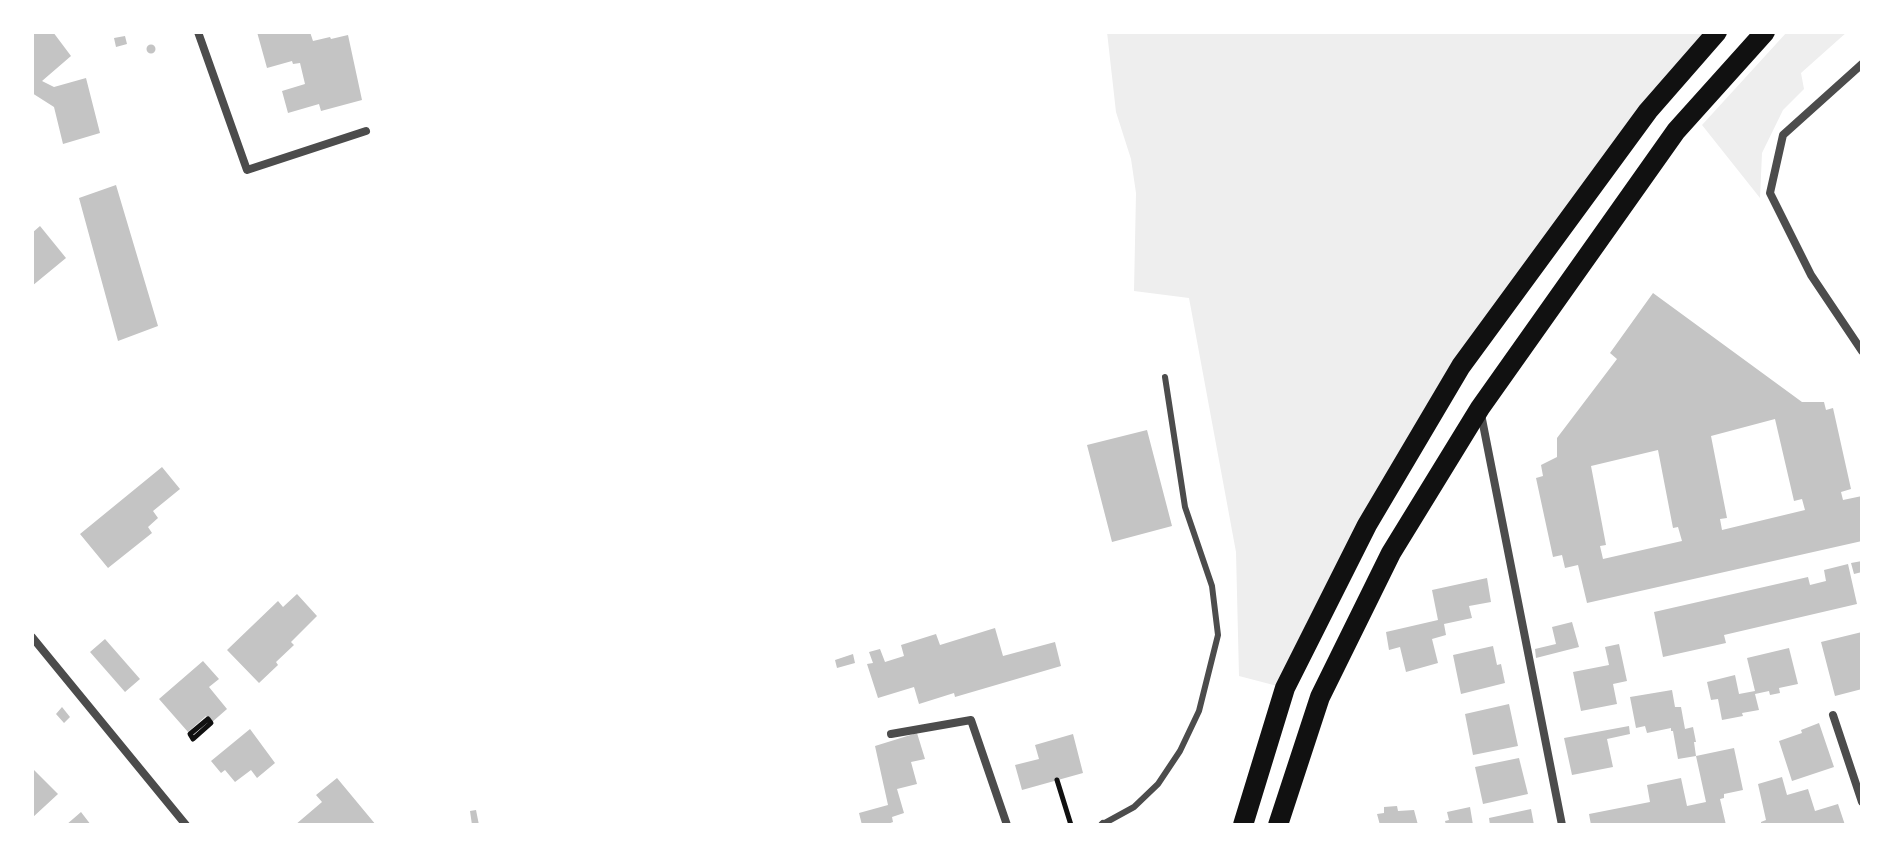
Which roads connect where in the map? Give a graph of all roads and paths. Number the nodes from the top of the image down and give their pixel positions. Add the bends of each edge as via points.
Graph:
1 (198, 32) edge
2 (1717, 32) edge
3 (1765, 32) edge
4 (1862, 64) edge
5 (366, 131) dead end
6 (1862, 351) edge
7 (1165, 377) dead end
8 (1480, 408) junction
9 (32, 637) edge
10 (1833, 715) dead end
11 (891, 734) dead end
12 (1057, 780) dead end
13 (1862, 802) edge
14 (186, 825) edge
15 (1007, 825) edge
16 (1071, 825) edge
17 (1102, 825) edge
18 (1243, 825) edge
19 (1278, 825) edge
20 (1562, 825) edge

1 - 5 street via 247,170
2 - 18 main road via 1648,111 1461,366 1367,525 1285,688
3 - 8 main road via 1676,131
4 - 6 street via 1783,135 1770,193 1811,275
7 - 17 lane via 1185,507 1212,586 1218,635 1199,711 1180,751 1134,807
8 - 19 main road via 1391,553 1320,697
8 - 20 street
9 - 14 street
10 - 13 street
11 - 15 street via 971,720
12 - 16 path

